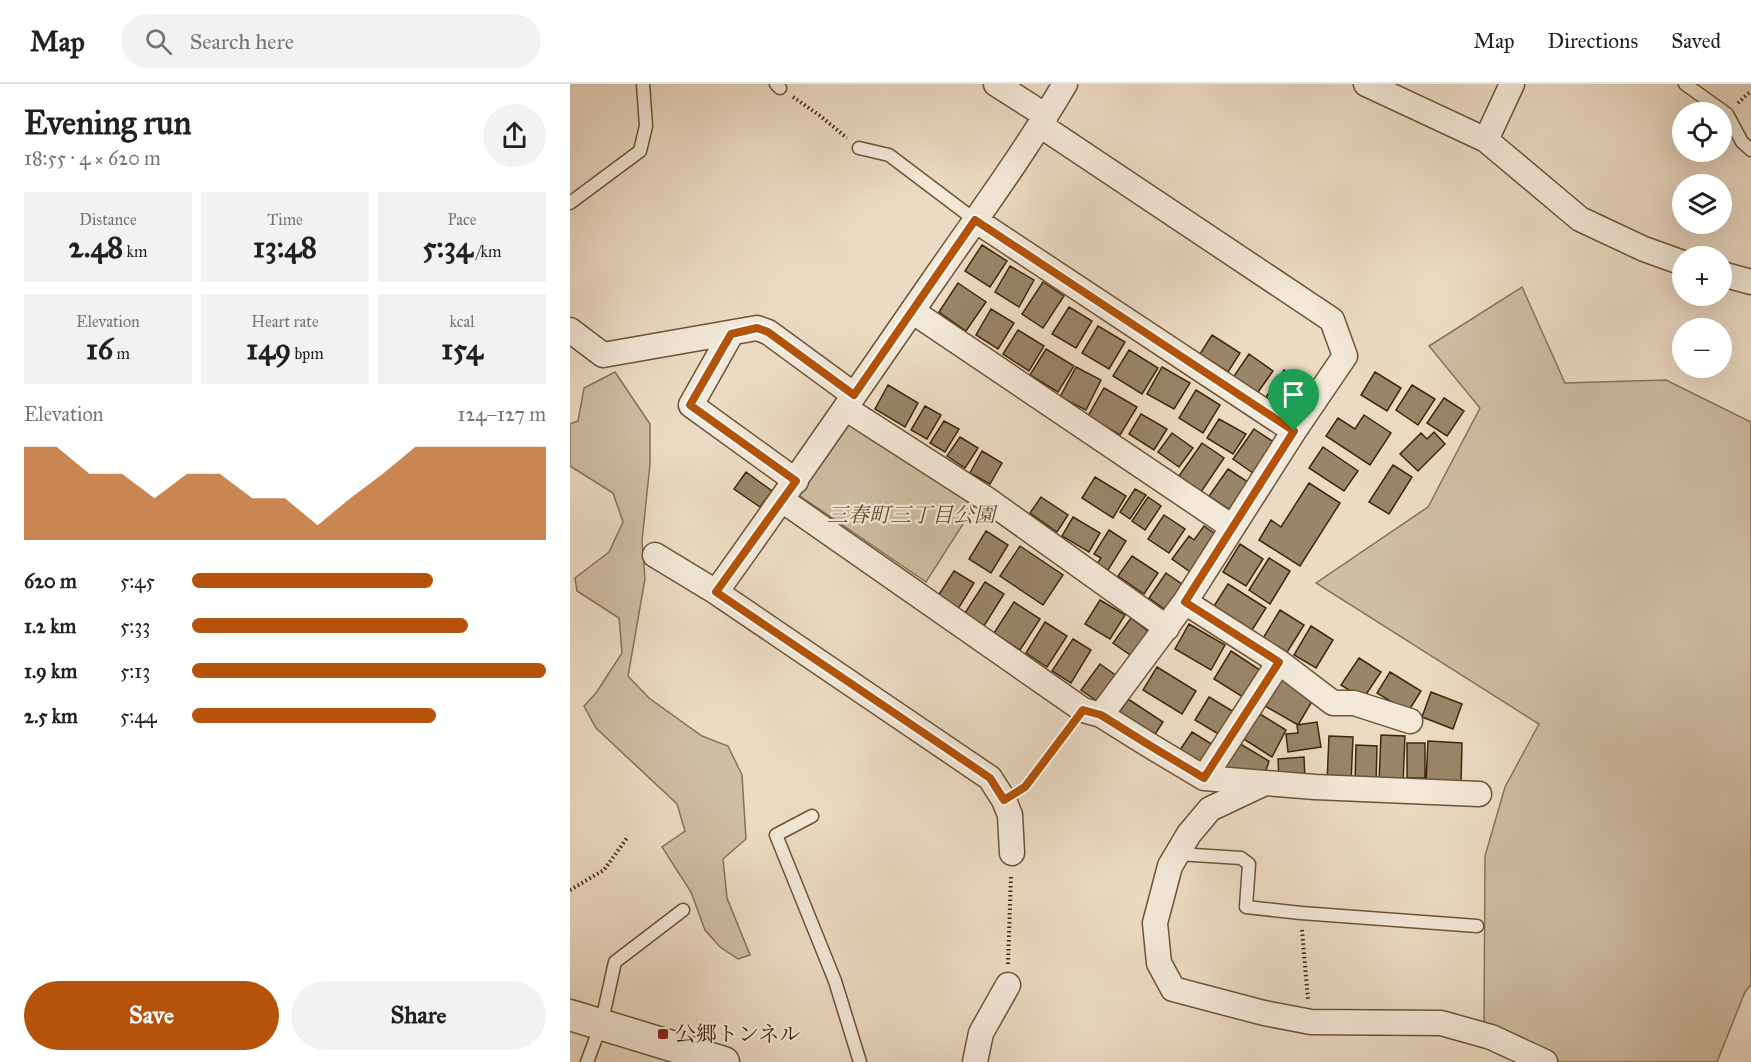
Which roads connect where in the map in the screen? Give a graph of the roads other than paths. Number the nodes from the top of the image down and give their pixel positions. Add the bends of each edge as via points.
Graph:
1 (643, 84) edge
2 (996, 84) edge
3 (1065, 84) edge
4 (1366, 84) edge
5 (1512, 84) edge
6 (1685, 84) edge
7 (1043, 120) junction
8 (1486, 140) junction
9 (859, 148) road end
10 (1751, 150) edge
11 (570, 203) edge
12 (975, 220) junction
13 (1672, 259) edge
14 (1732, 277) edge
15 (1751, 282) edge
16 (912, 311) junction
17 (570, 330) edge
18 (731, 334) junction
19 (849, 402) junction
20 (1294, 431) junction
21 (789, 491) junction
22 (1232, 527) junction
23 (655, 555) dead end
24 (716, 592) junction
25 (1185, 602) junction
26 (1167, 628) junction
27 (1279, 662) junction
28 (1092, 712) junction
29 (1410, 721) dead end
30 (1204, 778) junction
31 (1263, 784) junction
32 (1479, 794) dead end
33 (812, 816) dead end
34 (1012, 853) road end
35 (1178, 854) junction
36 (683, 910) dead end
37 (1477, 926) dead end
38 (1008, 986) road end
39 (570, 1015) edge
40 (601, 1025) junction
41 (587, 1062) edge
42 (724, 1062) edge
43 (860, 1062) edge
44 (975, 1062) edge
45 (1545, 1062) edge

1 - 11 lane via 646,126 640,151
2 - 7 street
3 - 7 street
4 - 8 street
5 - 8 street
6 - 10 lane via 1727,114 1742,142
7 - 12 street
7 - 20 street via 1332,320 1345,356
8 - 13 street via 1580,219
9 - 12 lane via 889,155
12 - 16 street
12 - 20 street
14 - 15 street
16 - 19 street
16 - 22 street
17 - 18 street via 603,355
18 - 19 street via 757,328 768,332
18 - 21 street via 690,405
19 - 21 street
19 - 26 street
20 - 22 street
21 - 24 street
21 - 28 street
22 - 25 street
23 - 24 street
24 - 34 street via 990,778 1010,815
25 - 26 street
25 - 27 street
26 - 28 street
27 - 29 street via 1333,703 1354,703
27 - 30 street
28 - 30 street
30 - 31 street
31 - 32 street
31 - 35 street via 1210,809
33 - 43 lane via 776,835 835,981
35 - 37 lane via 1241,858 1249,864 1246,907
35 - 45 street via 1170,866 1155,923 1159,963 1173,989 1311,1022 1442,1023 1491,1037
36 - 40 lane via 615,962
38 - 44 street via 981,1032
39 - 40 street
40 - 41 lane
40 - 42 street

